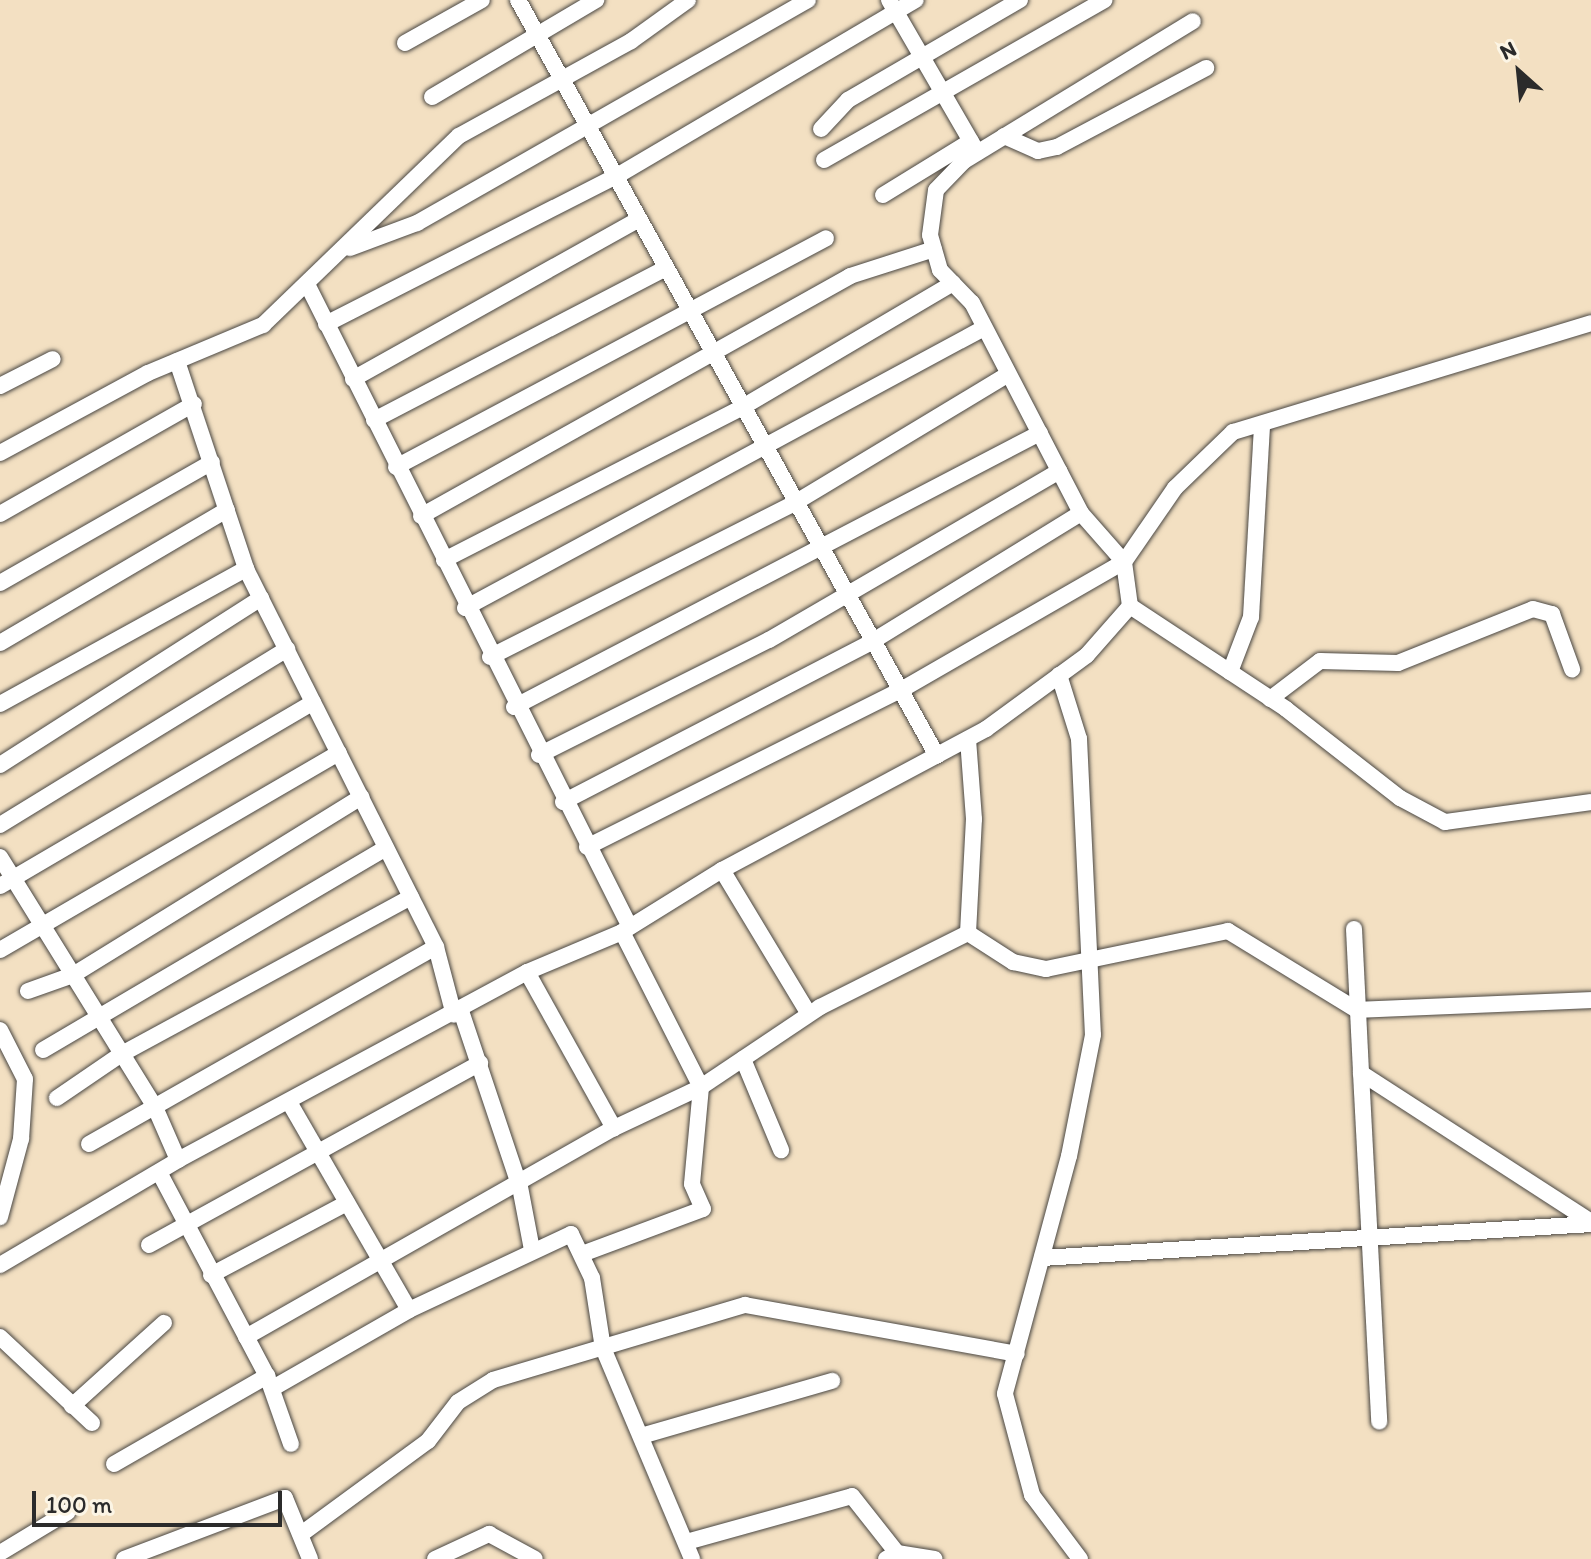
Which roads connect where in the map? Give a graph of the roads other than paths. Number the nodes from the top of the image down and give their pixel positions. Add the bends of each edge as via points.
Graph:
1 (482, 0) edge
2 (518, 0) edge
3 (596, 0) edge
4 (688, 0) edge
5 (808, 0) edge
6 (916, 0) edge
7 (1020, 0) edge
8 (1105, 0) edge
9 (892, 5) edge
10 (1193, 21) dead end
11 (536, 33) junction
12 (405, 43) dead end
13 (922, 57) junction
14 (1206, 68) dead end
15 (562, 80) junction
16 (942, 91) junction
17 (432, 97) dead end
18 (586, 123) junction
19 (821, 129) dead end
20 (1004, 136) junction
21 (974, 147) junction
22 (824, 160) dead end
23 (615, 177) junction
24 (883, 195) dead end
25 (639, 219) junction
26 (826, 238) dead end
27 (349, 248) junction
28 (934, 249) junction
29 (666, 268) junction
30 (953, 283) junction
31 (308, 286) junction
32 (692, 315) junction
33 (1591, 323) edge
34 (326, 324) junction
35 (984, 328) junction
36 (715, 358) junction
37 (53, 359) dead end
38 (177, 361) junction
39 (1007, 375) junction
40 (353, 379) junction
41 (0, 386) edge
42 (194, 404) junction
43 (741, 408) junction
44 (374, 420) junction
45 (1262, 424) junction
46 (1040, 433) junction
47 (0, 453) edge
48 (764, 453) junction
49 (212, 462) junction
50 (396, 467) junction
51 (1059, 471) junction
52 (793, 504) junction
53 (227, 510) junction
54 (1081, 513) junction
55 (0, 514) edge
56 (421, 516) junction
57 (819, 548) junction
58 (444, 560) junction
59 (1124, 562) junction
60 (246, 569) junction
61 (0, 583) edge
62 (847, 597) junction
63 (261, 598) junction
64 (1130, 606) junction
65 (465, 608) junction
66 (873, 641) junction
67 (0, 643) edge
68 (287, 649) junction
69 (490, 657) junction
70 (1572, 669) dead end
71 (1230, 672) junction
72 (1059, 675) junction
73 (901, 690) junction
74 (1270, 699) junction
75 (313, 702) junction
76 (0, 704) edge
77 (514, 707) junction
78 (968, 739) junction
79 (339, 753) junction
80 (539, 755) junction
81 (937, 756) junction
82 (0, 765) edge
83 (361, 797) junction
84 (563, 802) junction
85 (1591, 802) edge
86 (0, 825) edge
87 (587, 847) junction
88 (386, 848) junction
89 (0, 857) edge
90 (722, 870) junction
91 (6, 883) edge
92 (411, 897) junction
93 (44, 926) junction
94 (1354, 929) dead end
95 (626, 930) junction
96 (968, 933) junction
97 (436, 947) junction
98 (0, 950) edge
99 (1093, 964) junction
100 (527, 972) junction
101 (73, 975) junction
102 (28, 991) dead end
103 (1591, 1000) edge
104 (1357, 1010) junction
105 (458, 1013) junction
106 (809, 1014) junction
107 (101, 1019) junction
108 (0, 1030) edge
109 (43, 1050) dead end
110 (120, 1055) junction
111 (743, 1059) junction
112 (480, 1063) junction
113 (1361, 1073) junction
114 (701, 1087) junction
115 (57, 1098) dead end
116 (289, 1102) junction
117 (154, 1105) junction
118 (614, 1128) junction
119 (89, 1144) dead end
120 (781, 1150) dead end
121 (319, 1154) junction
122 (178, 1160) junction
123 (159, 1172) junction
124 (520, 1187) junction
125 (347, 1203) junction
126 (0, 1217) edge
127 (1591, 1223) edge
128 (186, 1225) junction
129 (1371, 1242) junction
130 (149, 1245) dead end
131 (532, 1250) junction
132 (582, 1254) junction
133 (1042, 1258) junction
134 (0, 1265) edge
135 (383, 1265) junction
136 (211, 1275) junction
137 (409, 1310) junction
138 (164, 1323) dead end
139 (0, 1337) edge
140 (246, 1337) junction
141 (603, 1348) junction
142 (1017, 1354) junction
143 (832, 1381) dead end
144 (270, 1382) junction
145 (72, 1406) junction
146 (1379, 1422) dead end
147 (92, 1423) dead end
148 (641, 1436) junction
149 (291, 1444) dead end
150 (114, 1464) dead end
151 (68, 1512) dead end
152 (304, 1532) junction
153 (690, 1541) junction
154 (1, 1555) edge
155 (892, 1556) edge
156 (124, 1559) edge
157 (310, 1559) edge
158 (435, 1559) edge
159 (535, 1559) edge
160 (692, 1559) edge
161 (935, 1559) edge
162 (1080, 1559) edge

1 - 12 street
2 - 11 street
3 - 11 street
4 - 15 street
5 - 18 street
6 - 9 street
7 - 13 street
8 - 16 street
9 - 13 street
9 - 23 street
10 - 20 street
11 - 15 street
11 - 17 street
13 - 16 street
13 - 19 street via 848,100
14 - 20 street via 1057,147 1038,151
15 - 18 street
15 - 27 street via 459,136
16 - 21 street
16 - 22 street
18 - 23 street
18 - 27 street via 417,223
20 - 21 street
21 - 24 street
21 - 28 street via 936,190
23 - 25 street
23 - 34 street
25 - 29 street
25 - 40 street
26 - 32 street
27 - 31 street
28 - 30 street
28 - 36 street via 850,276
29 - 32 street
29 - 44 street
30 - 35 street
30 - 43 street
31 - 34 street
31 - 38 street via 263,325
32 - 36 street
32 - 50 street
33 - 45 street
34 - 40 street
35 - 39 street
35 - 48 street
36 - 43 street
36 - 56 street
37 - 41 street
38 - 42 street
38 - 47 street
39 - 46 street
39 - 52 street
40 - 44 street
42 - 49 street
42 - 55 street
43 - 48 street
43 - 58 street
44 - 50 street
45 - 59 street via 1233,432 1175,488
45 - 71 street via 1251,617
46 - 51 street
46 - 57 street
48 - 52 street
48 - 65 street
49 - 53 street
49 - 61 street
50 - 56 street
51 - 54 street
51 - 62 street
52 - 57 street
52 - 69 street
53 - 60 street
53 - 67 street
54 - 59 street
54 - 66 street
56 - 58 street
57 - 62 street
57 - 77 street
58 - 65 street
59 - 64 street
59 - 73 street
60 - 63 street
60 - 76 street
62 - 66 street
62 - 80 street
63 - 68 street
63 - 82 street
64 - 71 street
64 - 72 street
65 - 69 street
66 - 73 street
66 - 84 street
68 - 75 street
68 - 86 street
69 - 77 street
70 - 74 street via 1552,614 1533,609 1398,663 1320,661
71 - 74 street
72 - 78 street
72 - 99 street via 1079,739
73 - 81 street
73 - 87 street
74 - 85 street via 1400,798 1445,822
75 - 79 street
75 - 91 street
77 - 80 street
78 - 81 street
78 - 96 street via 974,819
79 - 83 street
79 - 93 street
80 - 84 street
81 - 90 street
83 - 88 street
83 - 101 street
84 - 87 street
87 - 95 street
88 - 92 street
88 - 107 street
89 - 91 street
90 - 95 street
90 - 106 street
91 - 93 street
92 - 97 street
92 - 110 street
93 - 98 street
93 - 101 street
94 - 104 street
95 - 100 street
95 - 114 street
96 - 99 street via 1013,962 1046,969
96 - 106 street
97 - 105 street
97 - 117 street
99 - 104 street via 1228,931
99 - 133 street via 1093,1035
100 - 105 street
100 - 118 street
101 - 102 street
101 - 107 street
103 - 104 street
104 - 113 street
105 - 112 street
105 - 116 street
106 - 111 street
107 - 109 street
107 - 110 street
108 - 126 street via 25,1079 21,1139
110 - 115 street
110 - 117 street
111 - 114 street
111 - 120 street
112 - 121 street
112 - 124 street
113 - 127 street
113 - 129 street
114 - 118 street
114 - 132 street via 692,1184 703,1209
116 - 121 street
116 - 122 street
117 - 119 street
117 - 122 street
118 - 124 street
121 - 125 street
121 - 128 street
122 - 123 street
123 - 128 street
123 - 134 street
124 - 131 street
124 - 135 street
125 - 135 street
125 - 136 street
127 - 129 street
128 - 130 street
128 - 136 street
129 - 133 street
129 - 146 street
131 - 132 street via 571,1234
131 - 137 street
132 - 141 street
133 - 142 street
135 - 137 street
135 - 140 street
136 - 140 street
137 - 144 street
138 - 145 street
139 - 145 street
140 - 144 street
141 - 142 street via 745,1305
141 - 148 street
141 - 152 street via 493,1380 458,1402 428,1441
142 - 162 street via 1005,1394 1014,1446 1032,1495
143 - 148 street
144 - 149 street
144 - 150 street
145 - 147 street
148 - 153 street
151 - 154 street
152 - 156 street via 285,1498
152 - 157 street
153 - 155 street via 852,1496
153 - 160 street
155 - 161 street
158 - 159 street via 489,1534

